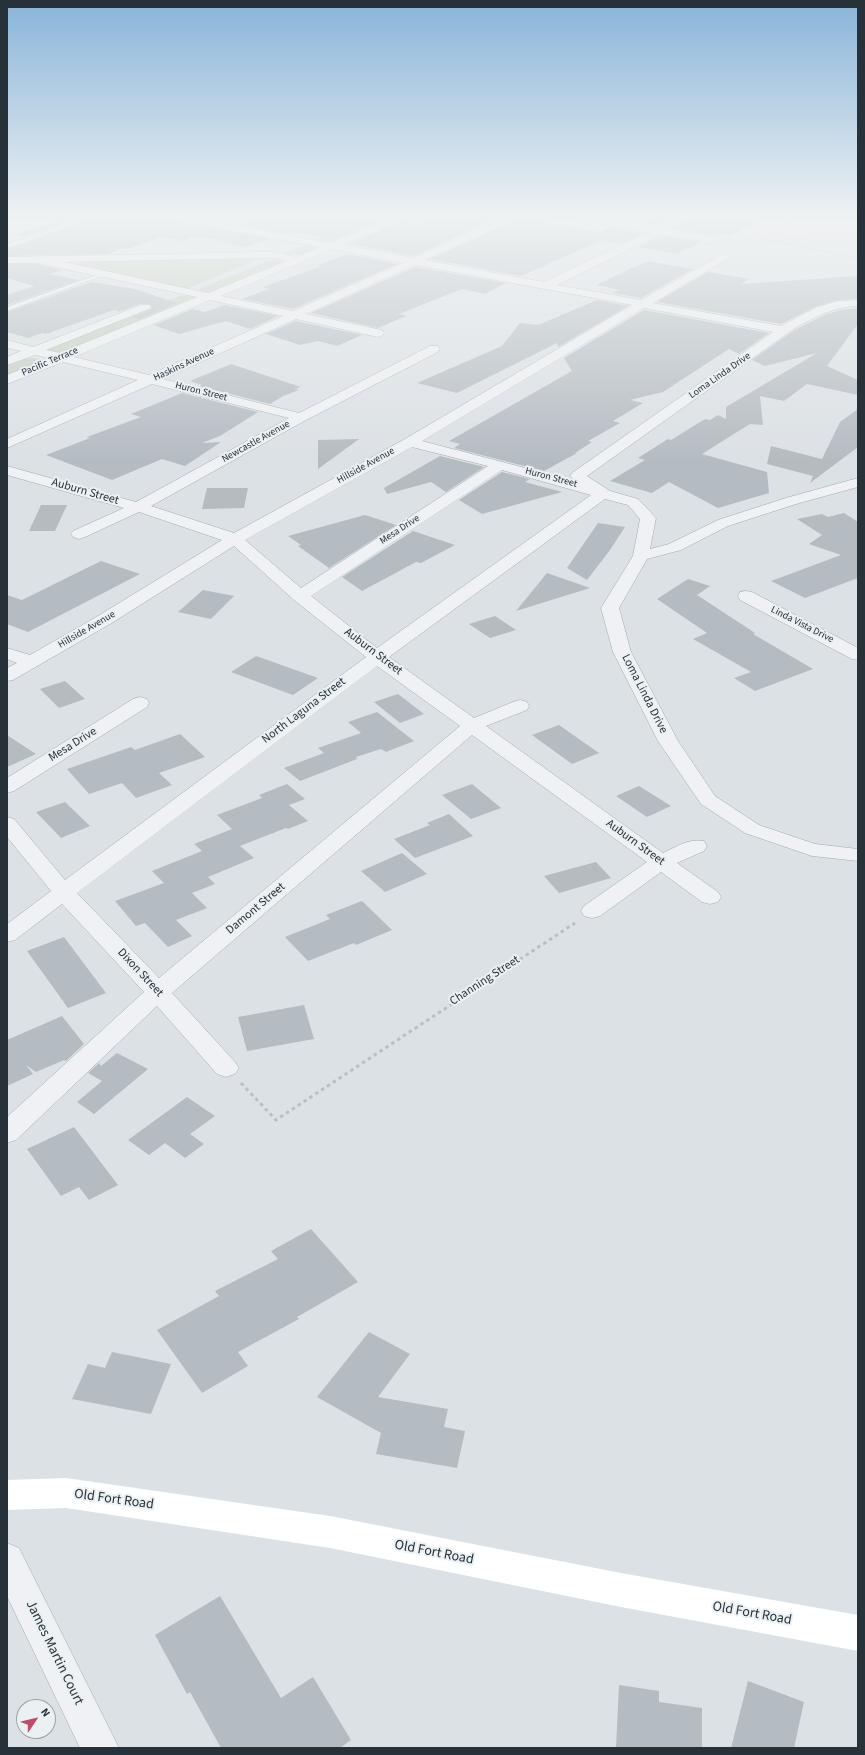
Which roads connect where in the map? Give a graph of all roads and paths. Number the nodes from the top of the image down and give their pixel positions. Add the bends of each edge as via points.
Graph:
1 (40, 298) edge
2 (168, 298) edge
3 (203, 298) edge
4 (216, 298) edge
5 (332, 298) edge
6 (605, 298) edge
7 (653, 298) edge
8 (858, 303) edge
9 (641, 305) junction
10 (7, 310) edge
11 (293, 315) junction
12 (782, 330) junction
13 (378, 333) dead end
14 (7, 344) edge
15 (434, 349) dead end
16 (32, 350) junction
17 (62, 357) junction
18 (7, 361) edge
19 (7, 380) edge
20 (152, 380) junction
21 (301, 417) junction
22 (410, 442) junction
23 (7, 444) edge
24 (500, 465) junction
25 (7, 470) edge
26 (858, 482) edge
27 (604, 493) junction
28 (138, 507) junction
29 (79, 534) dead end
30 (235, 539) junction
31 (641, 556) junction
32 (300, 596) junction
33 (746, 596) dead end
34 (7, 653) edge
35 (858, 654) edge
36 (377, 656) junction
37 (31, 662) junction
38 (7, 676) edge
39 (140, 703) dead end
40 (520, 706) dead end
41 (472, 725) junction
42 (7, 787) edge
43 (7, 823) edge
44 (696, 846) dead end
45 (858, 855) edge
46 (661, 862) junction
47 (64, 893) junction
48 (710, 897) dead end
49 (592, 911) joint
50 (7, 935) edge
51 (158, 992) junction
52 (226, 1068) joint
53 (7, 1133) edge
54 (7, 1495) edge
55 (7, 1558) edge
56 (858, 1633) edge
57 (100, 1748) edge

1 - 10 lane
2 - 16 street, Pacific Terrace
3 - 17 street, Pacific Terrace
4 - 11 street
5 - 11 street, Haskins Avenue
6 - 9 street
7 - 9 street, Hillside Avenue
8 - 12 street, Loma Linda Drive via 841,303 814,311
9 - 12 street
9 - 22 street, Hillside Avenue
11 - 13 street
11 - 20 street, Haskins Avenue
12 - 27 street, Loma Linda Drive via 577,476
14 - 16 street, Huron Street
15 - 21 street, Newcastle Avenue
16 - 17 street, Huron Street
16 - 18 street, Pacific Terrace
17 - 19 street, Pacific Terrace
17 - 20 street, Huron Street
20 - 21 street, Huron Street
20 - 23 street, Haskins Avenue
21 - 28 street, Newcastle Avenue
22 - 24 street, Huron Street
22 - 30 street, Hillside Avenue
24 - 27 street, Huron Street
24 - 32 street, Mesa Drive
25 - 28 street, Auburn Street
26 - 31 street via 723,523 675,547
27 - 31 street, Huron Street via 633,502 648,518
27 - 36 street, North Laguna Street
28 - 29 street, Newcastle Avenue
28 - 30 street, Auburn Street
30 - 32 street, Auburn Street
30 - 37 street, Hillside Avenue
31 - 45 street, Loma Linda Drive via 610,608 622,652 668,741 708,800 752,830 812,850
32 - 36 street, Auburn Street
33 - 35 street, Linda Vista Drive
34 - 37 street
36 - 41 street, Auburn Street
36 - 47 street, North Laguna Street
37 - 38 street, Hillside Avenue
39 - 42 street, Mesa Drive
40 - 41 street, Damont Street
41 - 46 street, Auburn Street
41 - 51 street, Damont Street
43 - 47 street, Dixon Street
44 - 46 street
46 - 48 street, Auburn Street
46 - 49 street
47 - 50 street, North Laguna Street
47 - 51 street, Dixon Street
49 - 52 path, Channing Street via 276,1120
51 - 52 street, Dixon Street
51 - 53 street, Damont Street
54 - 56 street, Old Fort Road via 66,1493 330,1532 621,1590
55 - 57 street, James Martin Court

